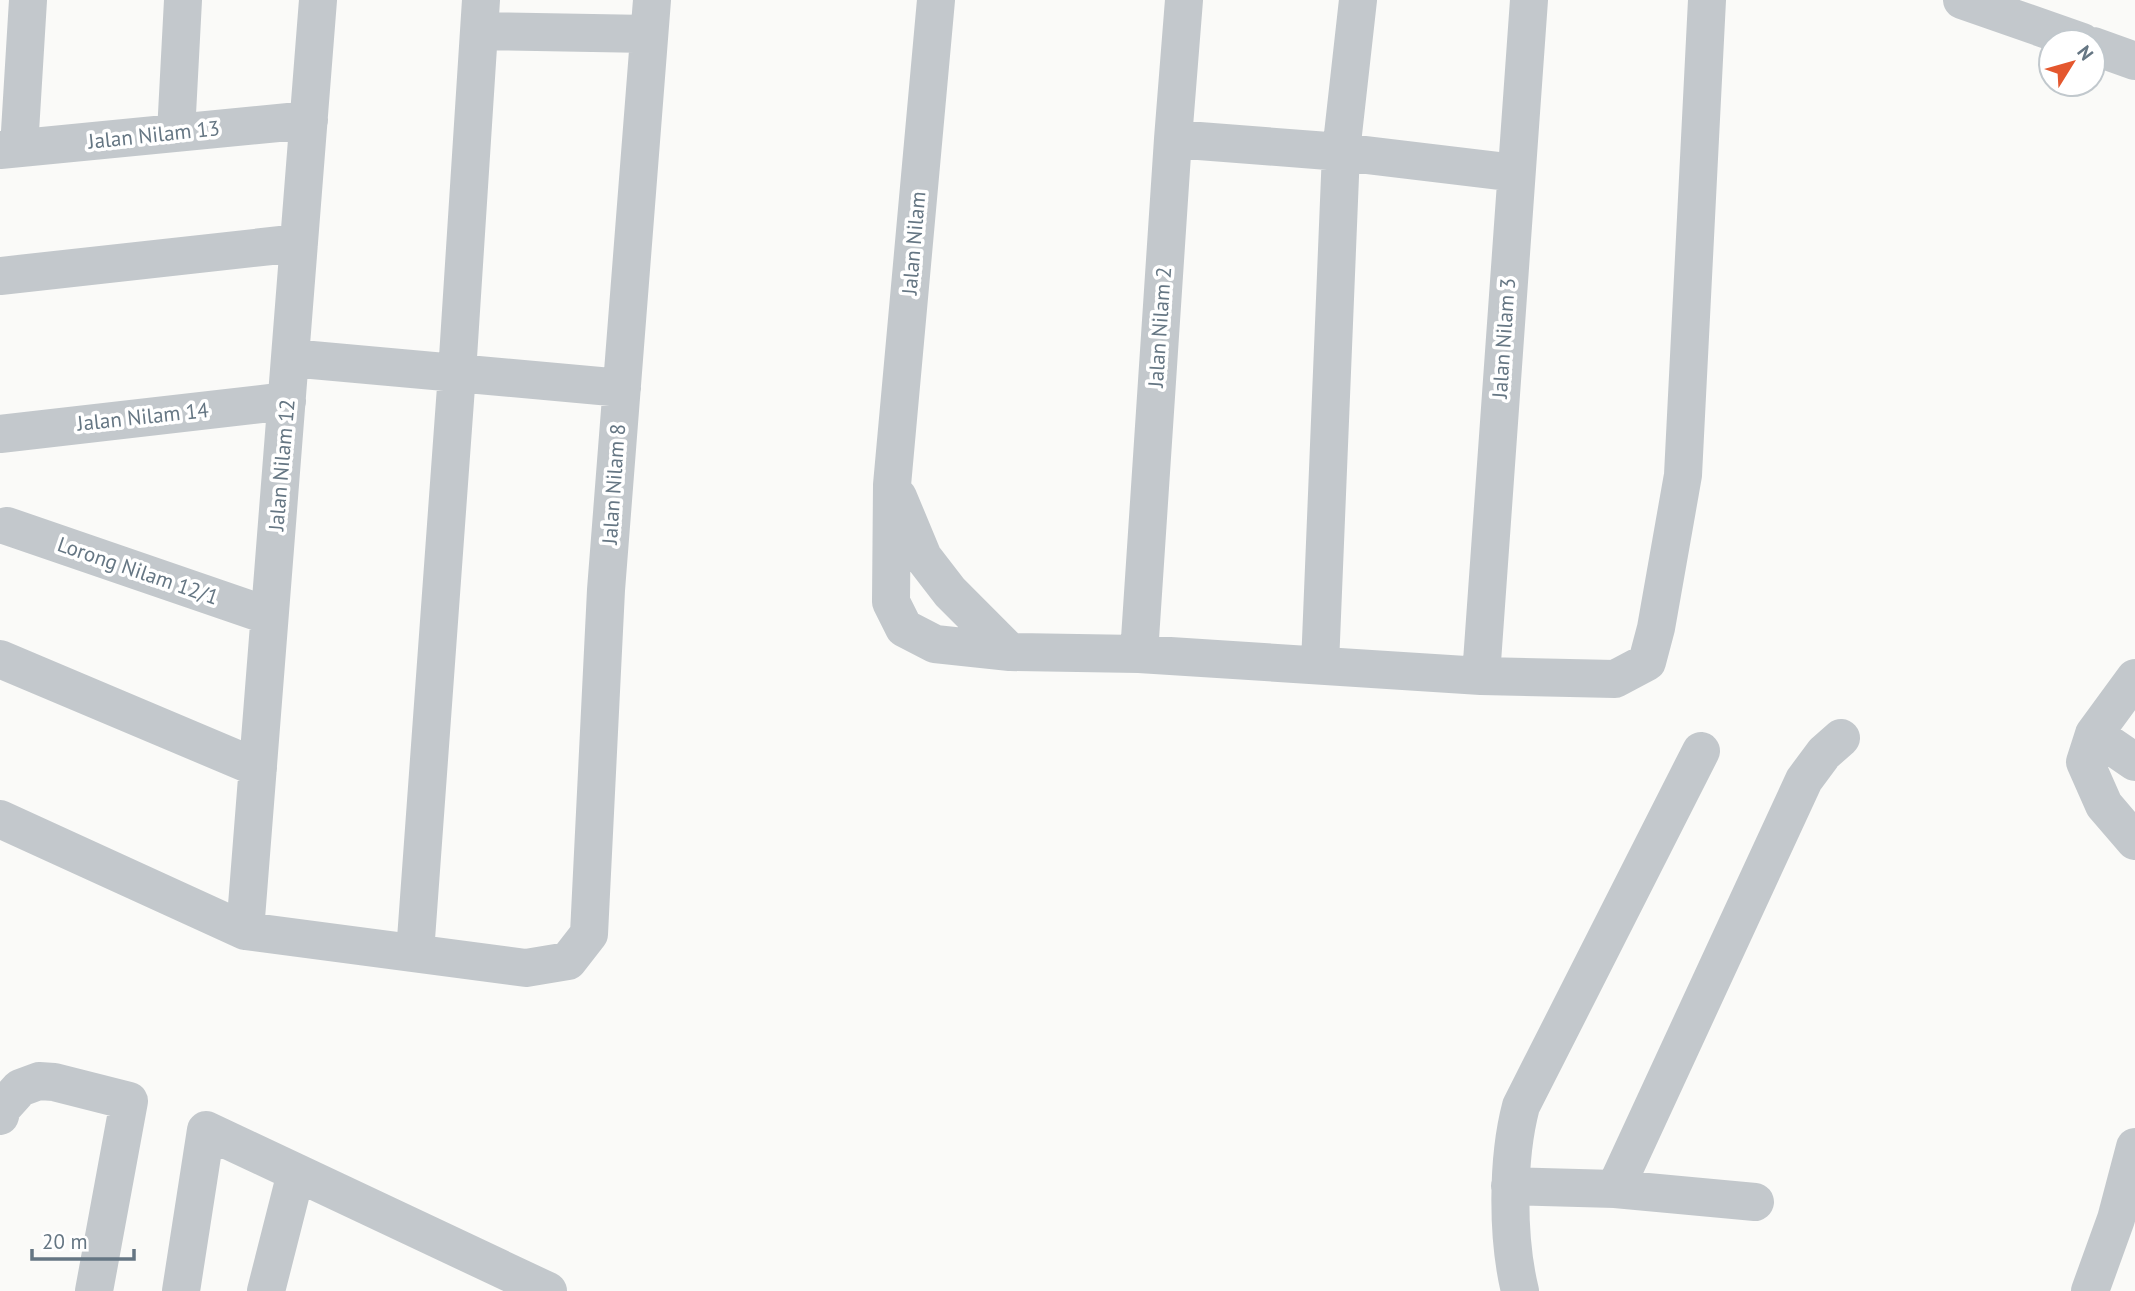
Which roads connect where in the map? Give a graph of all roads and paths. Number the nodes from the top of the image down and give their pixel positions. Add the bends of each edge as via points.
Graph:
1 (28, 0) edge
2 (183, 0) edge
3 (318, 0) edge
4 (936, 0) edge
5 (1184, 0) edge
6 (1358, 0) edge
7 (1529, 0) edge
8 (1707, 0) edge
9 (1962, 0) edge
10 (480, 15) edge
11 (651, 17) edge
12 (2042, 28) edge
13 (2107, 51) edge
14 (2135, 61) edge
15 (309, 120) junction
16 (176, 133) junction
17 (1173, 139) junction
18 (10, 149) edge
19 (1340, 152) junction
20 (1516, 173) junction
21 (299, 243) junction
22 (0, 276) edge
23 (290, 358) junction
24 (457, 373) junction
25 (622, 388) junction
26 (287, 401) junction
27 (0, 433) edge
28 (892, 485) junction
29 (8, 526) dead end
30 (270, 616) junction
31 (1010, 652) junction
32 (1139, 654) junction
33 (0, 659) edge
34 (1320, 665) junction
35 (1481, 676) junction
36 (2135, 678) edge
37 (2094, 734) junction
38 (1841, 738) dead end
39 (1701, 751) dead end
40 (2135, 762) edge
41 (258, 768) junction
42 (0, 819) edge
43 (2135, 841) edge
44 (245, 931) junction
45 (415, 953) junction
46 (0, 1116) edge
47 (2135, 1147) edge
48 (296, 1173) junction
49 (1510, 1186) junction
50 (1615, 1189) junction
51 (1755, 1202) dead end
52 (94, 1291) edge
53 (181, 1291) edge
54 (266, 1291) edge
55 (548, 1291) edge
56 (1520, 1291) edge
57 (2090, 1291) edge

1 - 18 street
2 - 16 street
3 - 15 street, Jalan Nilam 12
4 - 28 street, Jalan Nilam
5 - 17 street, Jalan Nilam 2
6 - 19 street
7 - 20 street, Jalan Nilam 3
8 - 35 street, Jalan Nilam via 1683,475 1647,662 1615,679
9 - 12 street
10 - 11 street
10 - 24 street
11 - 25 street, Jalan Nilam 8
13 - 14 street
15 - 16 street, Jalan Nilam 13
15 - 21 street, Jalan Nilam 12
16 - 18 street, Jalan Nilam 13
17 - 19 street
17 - 32 street, Jalan Nilam 2
19 - 20 street
19 - 34 street
20 - 35 street, Jalan Nilam 3
21 - 22 street
21 - 23 street, Jalan Nilam 12
23 - 24 street
23 - 26 street, Jalan Nilam 12
24 - 25 street
24 - 45 street
25 - 45 street, Jalan Nilam 8 via 606,590 589,934 568,961 526,968
26 - 27 street, Jalan Nilam 14
26 - 30 street, Jalan Nilam 12
28 - 31 street via 923,557 950,592
28 - 31 street, Jalan Nilam via 891,601 904,628 935,644
29 - 30 street, Lorong Nilam 12/1
30 - 41 street, Jalan Nilam 12
31 - 32 street, Jalan Nilam
32 - 34 street, Jalan Nilam
33 - 41 street
34 - 35 street, Jalan Nilam
36 - 37 street
37 - 40 street
37 - 43 street via 2085,762 2104,805
38 - 50 street via 1804,780
39 - 49 street via 1521,1106 1513,1136
41 - 44 street, Jalan Nilam 12
42 - 44 street
44 - 45 street
46 - 52 street via 20,1088 39,1081 129,1101
47 - 57 street
48 - 53 street via 206,1130
48 - 54 street
48 - 55 street
49 - 50 street
49 - 56 street
50 - 51 street

